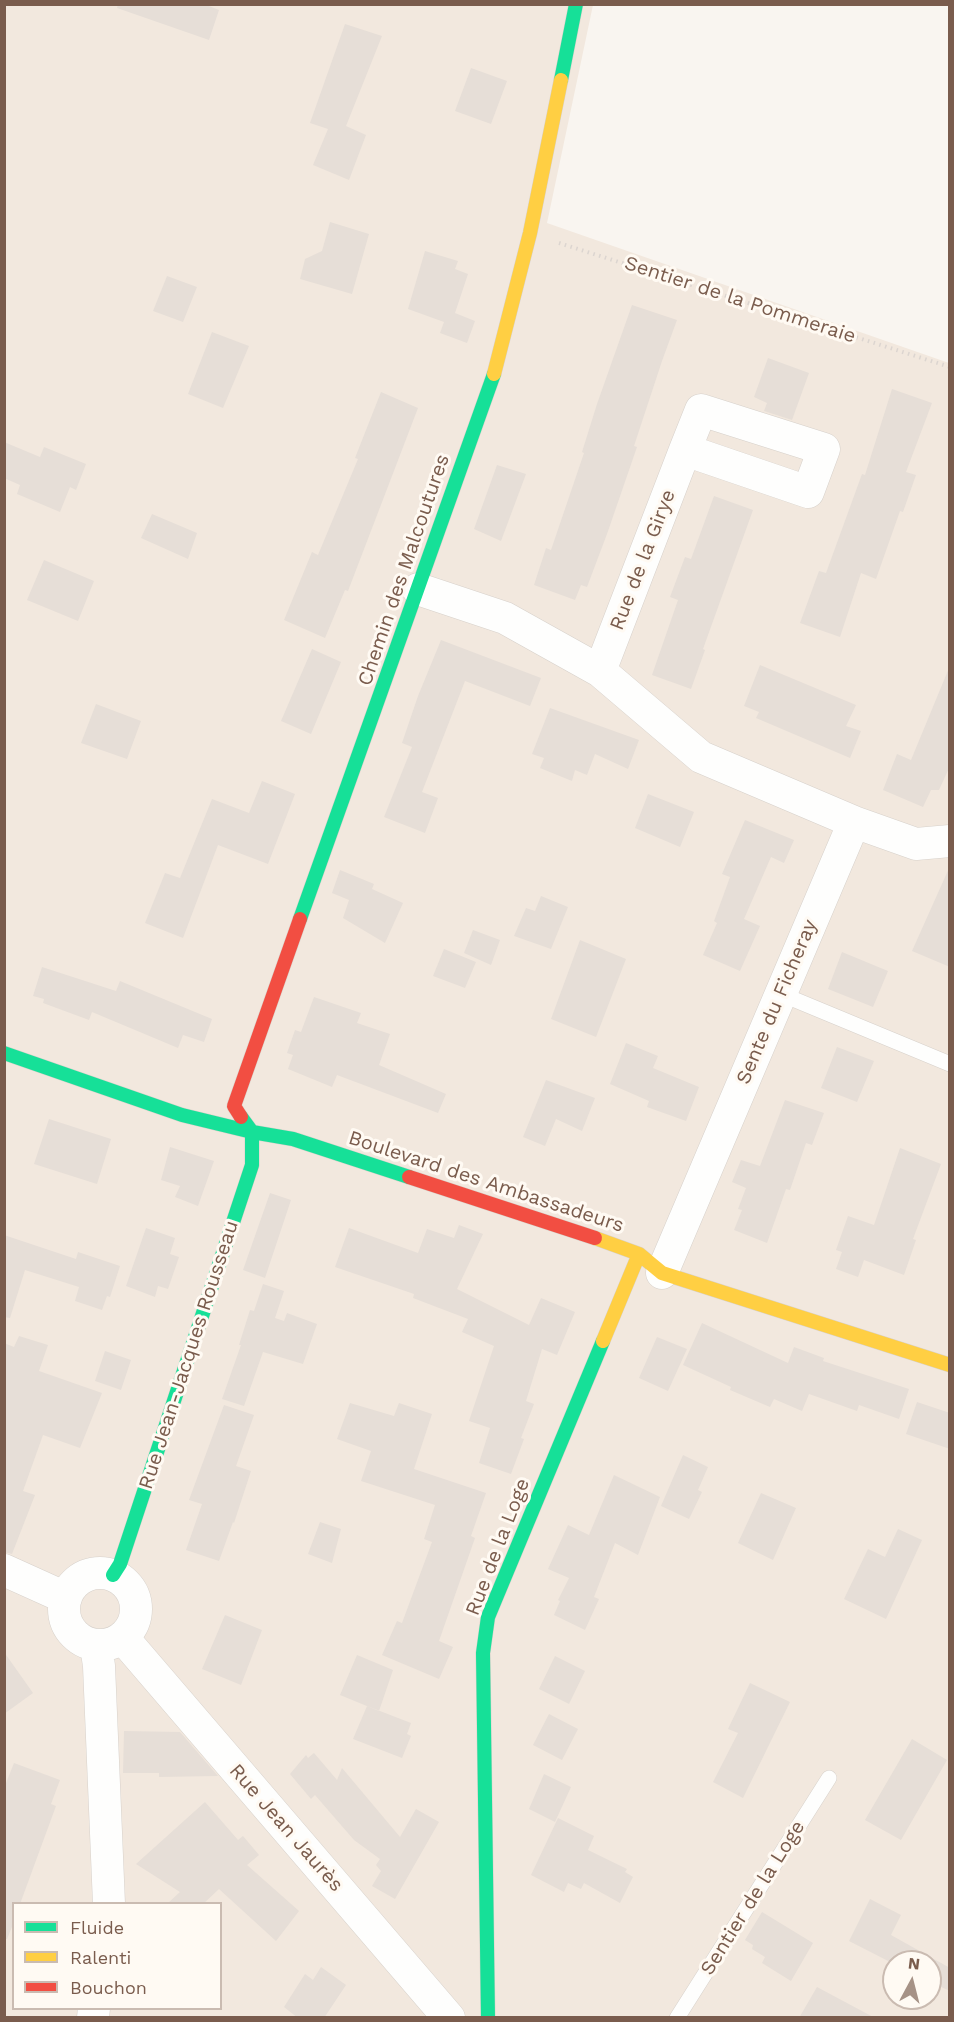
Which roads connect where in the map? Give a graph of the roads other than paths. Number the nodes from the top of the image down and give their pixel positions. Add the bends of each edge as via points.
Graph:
1 (576, 4) edge
2 (686, 450) dead end
3 (418, 589) junction
4 (600, 671) junction
5 (854, 822) junction
6 (950, 841) edge
7 (781, 994) junction
8 (4, 1053) edge
9 (950, 1064) edge
10 (252, 1132) junction
11 (650, 1264) junction
12 (950, 1365) edge
13 (4, 1570) edge
14 (113, 1575) junction
15 (66, 1598) junction
16 (110, 1642) junction
17 (829, 1778) dead end
18 (109, 1902) edge
19 (449, 2018) edge
20 (488, 2018) edge
21 (677, 2018) edge

1 - 3 street, Chemin des Malcoutures via 530,233 498,363
2 - 4 street, Rue de la Girye
3 - 4 street via 505,618
3 - 10 street, Chemin des Malcoutures via 234,1106
4 - 5 street via 701,757
5 - 6 street via 916,844
5 - 7 street, Sente du Ficheray
7 - 9 lane
7 - 11 street, Sente du Ficheray
8 - 10 street, Boulevard des Ambassadeurs via 182,1115
10 - 11 street, Boulevard des Ambassadeurs via 293,1139
10 - 14 street, Rue Jean-Jacques Rousseau via 252,1165 120,1564
11 - 12 street, Boulevard des Ambassadeurs
11 - 20 street, Rue de la Loge via 488,1617 483,1653
13 - 15 street
14 - 15 street via 90,1574 79,1579
14 - 16 street via 130,1588 137,1609 136,1620
15 - 16 street via 69,1629 76,1637 85,1642
16 - 18 street via 100,1684
16 - 19 street, Rue Jean Jaurès
17 - 21 lane, Sentier de la Loge

